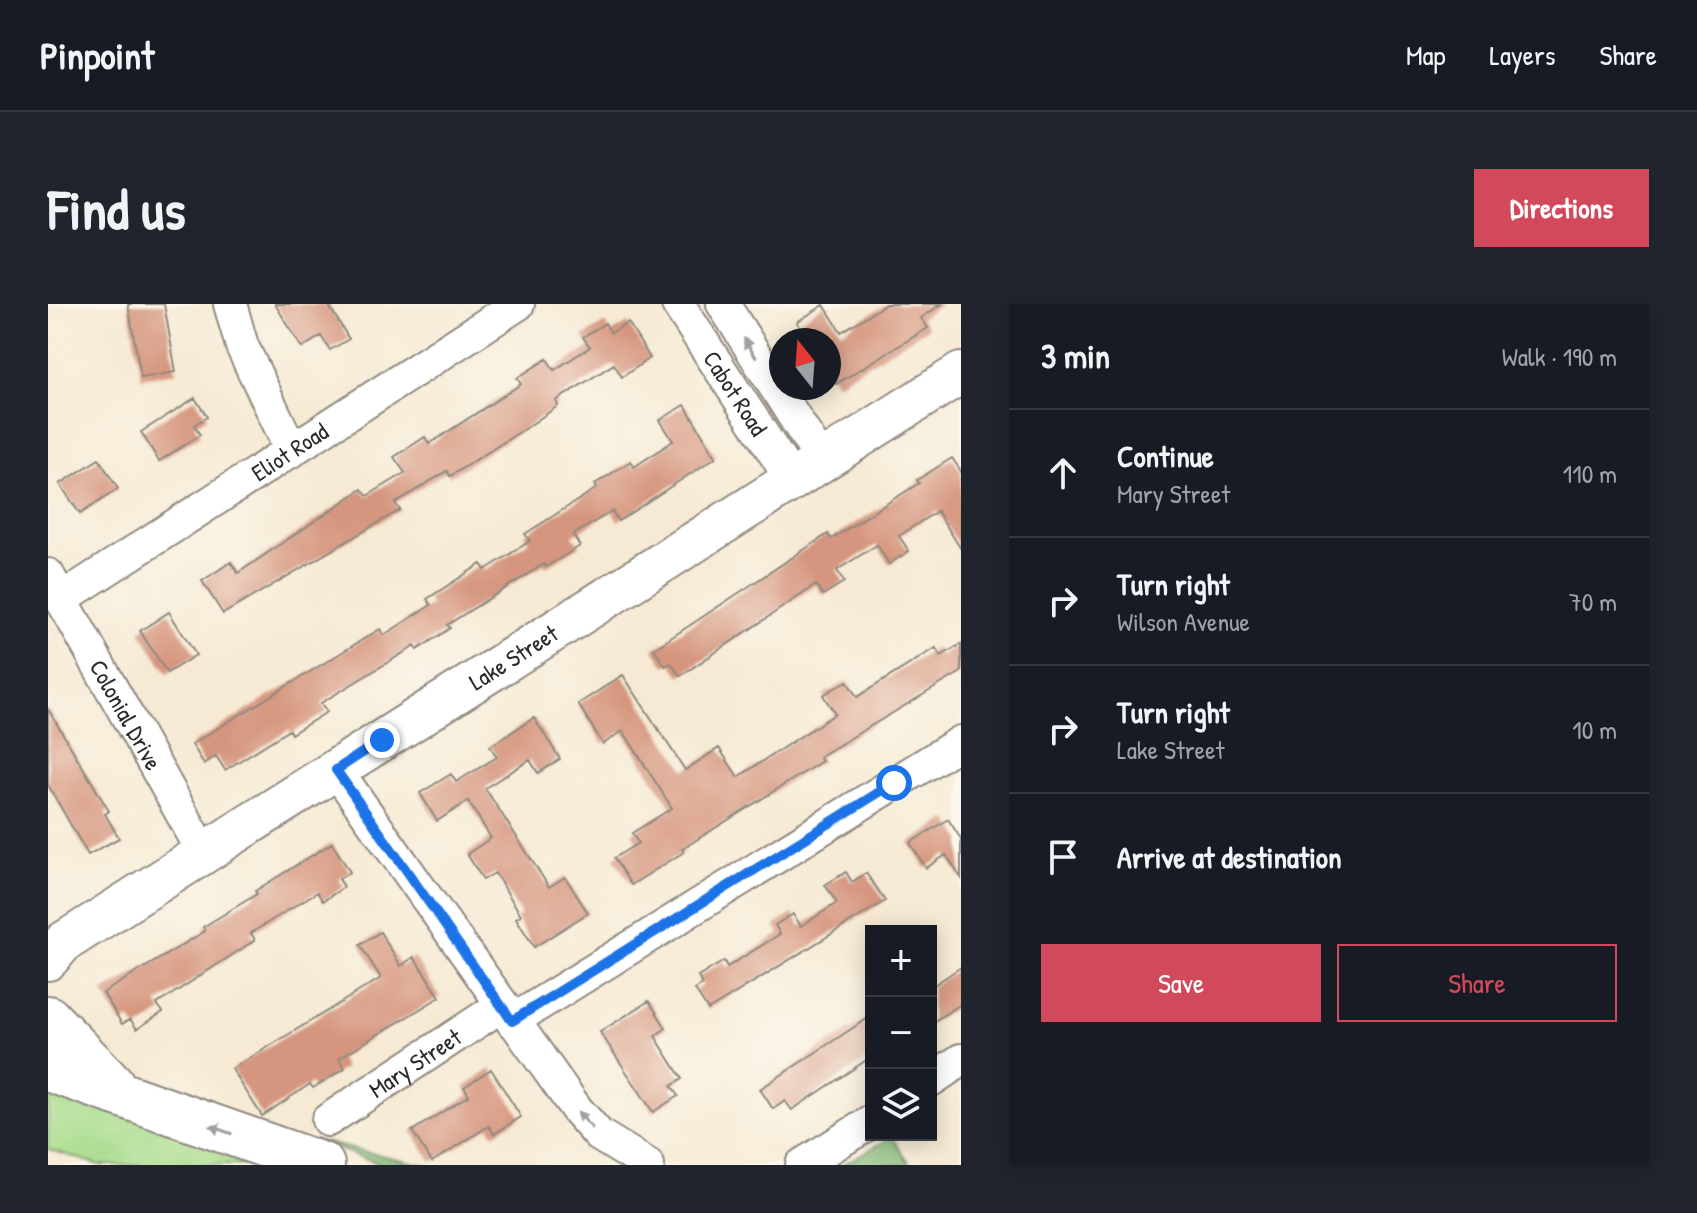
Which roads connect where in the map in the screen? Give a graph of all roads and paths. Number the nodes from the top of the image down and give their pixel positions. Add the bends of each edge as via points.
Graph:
1 (230, 304) edge
2 (518, 304) edge
3 (678, 304) edge
4 (723, 304) edge
5 (957, 384) edge
6 (292, 451) junction
7 (807, 471) junction
8 (55, 587) edge
9 (961, 742) edge
10 (336, 770) junction
11 (204, 853) junction
12 (53, 950) edge
13 (506, 1014) junction
14 (48, 1018) edge
15 (961, 1060) edge
16 (48, 1069) edge
17 (937, 1076) edge
18 (125, 1096) junction
19 (328, 1120) dead end
20 (865, 1126) edge
21 (322, 1165) edge
22 (648, 1165) edge
23 (802, 1165) edge

1 - 6 street via 242,346
2 - 6 street, Eliot Road
3 - 7 street, Cabot Road
7 -> 4 street, Cabot Road
5 - 7 main road, Lake Street
6 - 8 street, Eliot Road
7 - 10 main road, Lake Street
8 - 11 street, Colonial Drive
9 - 13 street, Mary Street
10 - 11 main road, Lake Street
10 - 13 street
11 - 12 main road, Lake Street
13 - 19 street, Mary Street
22 -> 13 street via 599,1135
14 - 18 highway
15 - 17 street
16 - 18 highway
21 -> 18 highway
20 - 23 street

